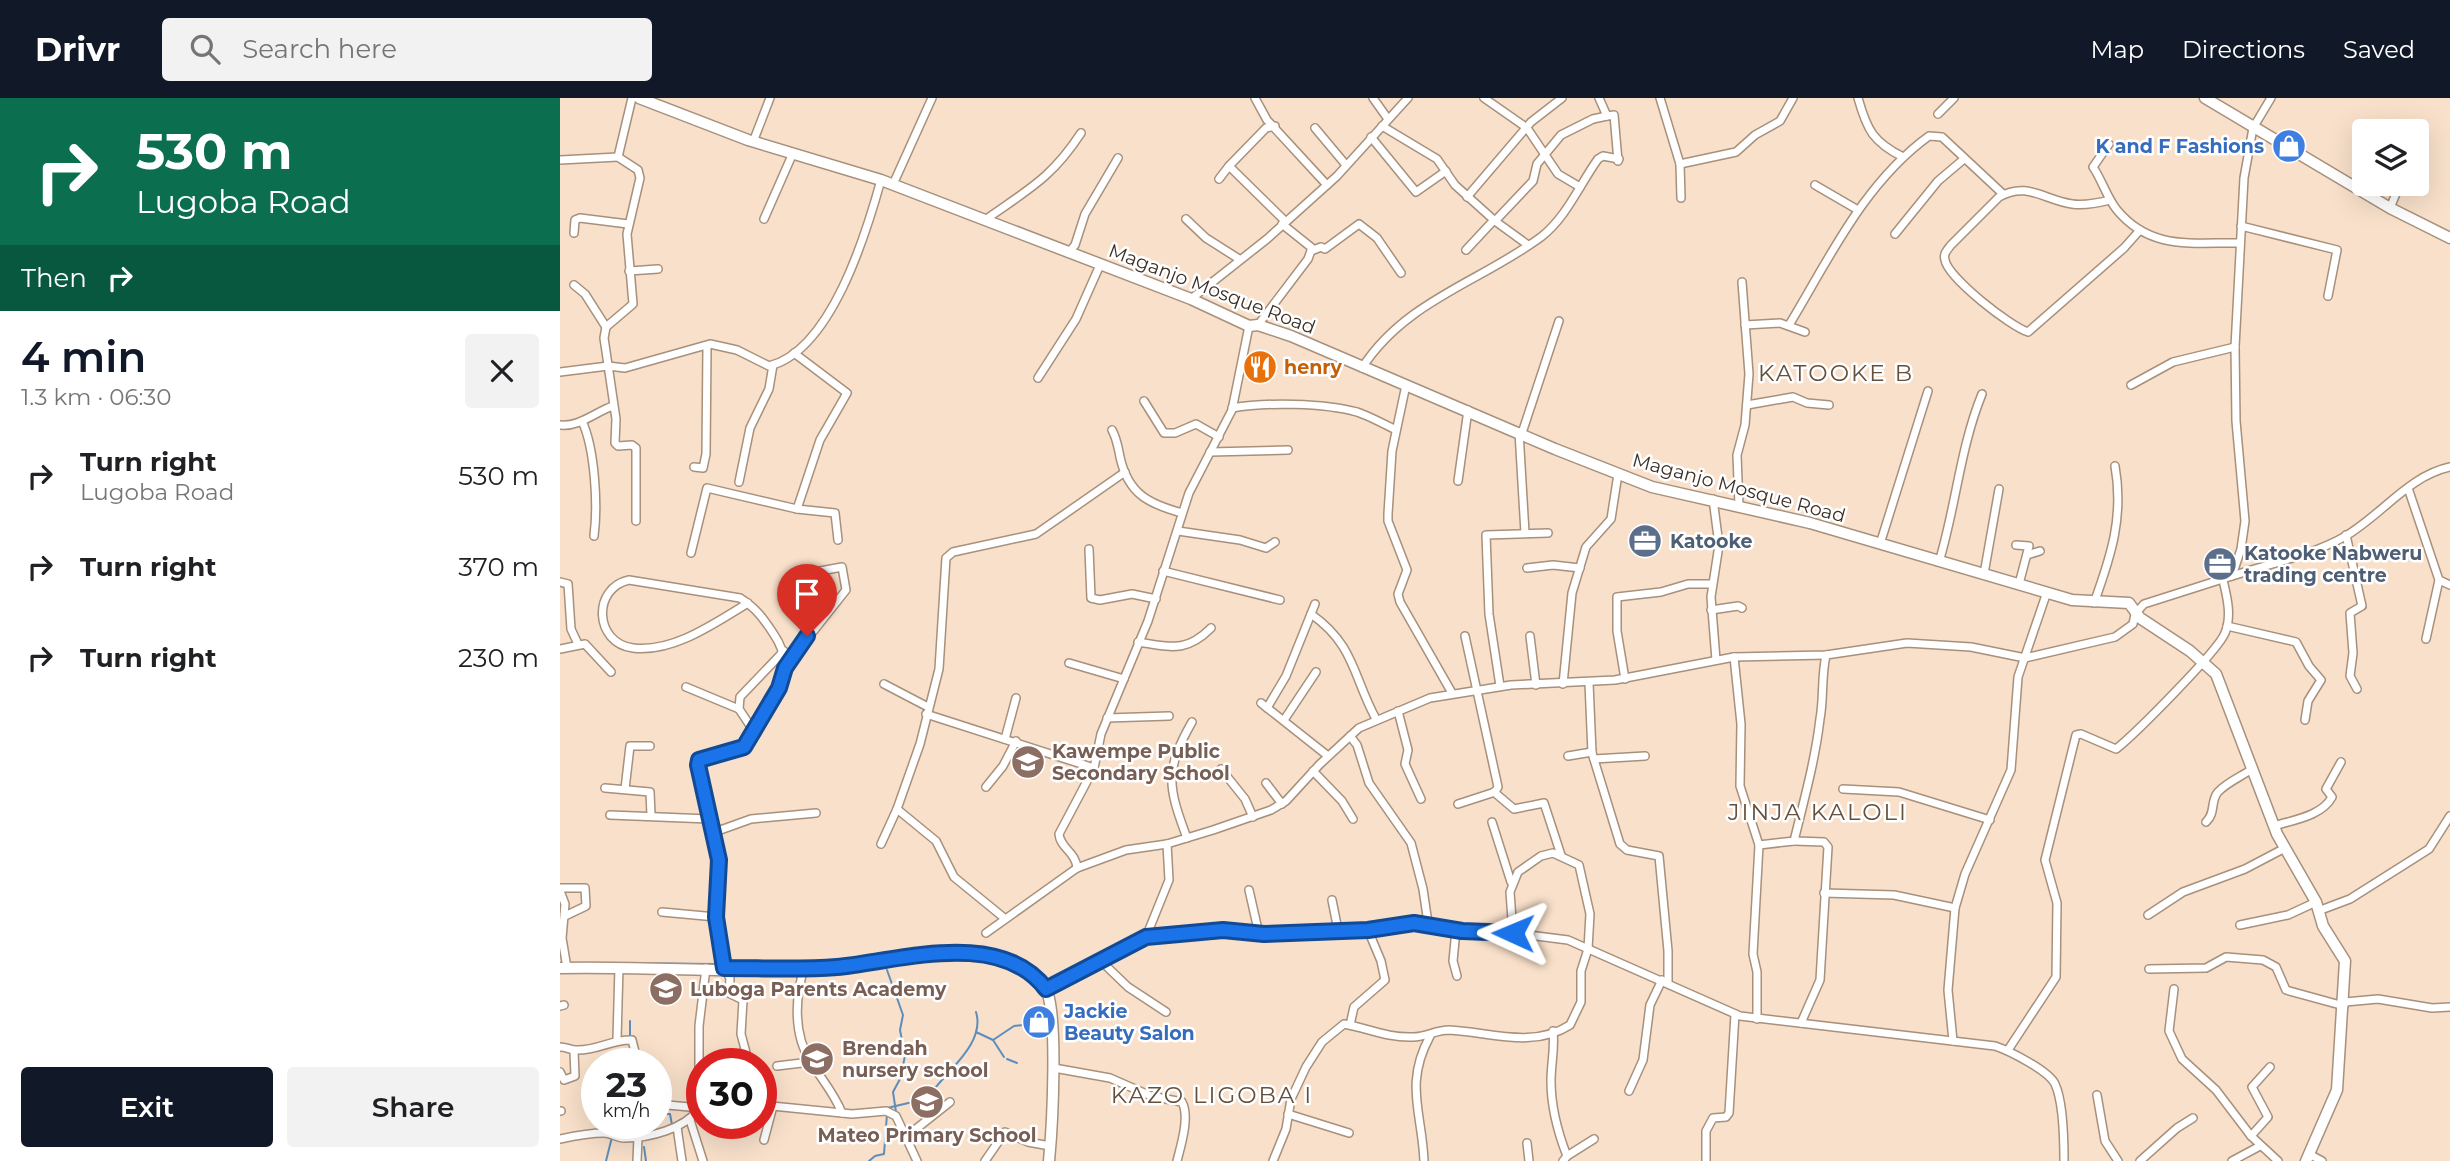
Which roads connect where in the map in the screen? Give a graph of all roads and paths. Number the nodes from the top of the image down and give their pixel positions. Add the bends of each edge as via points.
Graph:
1 (632, 98) edge
2 (639, 98) edge
3 (667, 98) edge
4 (770, 98) edge
5 (932, 98) edge
6 (1255, 98) edge
7 (1373, 98) edge
8 (1408, 98) edge
9 (1484, 98) edge
10 (1562, 98) edge
11 (1599, 98) edge
12 (1660, 98) edge
13 (1793, 98) edge
14 (1858, 98) edge
15 (1954, 98) edge
16 (2205, 98) edge
17 (2272, 98) edge
18 (663, 109) junction
19 (1938, 114) dead end
20 (1607, 116) junction
21 (1385, 123) junction
22 (1275, 125) junction
23 (1315, 128) dead end
24 (1527, 128) junction
25 (2253, 128) junction
26 (1081, 133) dead end
27 (1371, 137) junction
28 (753, 142) junction
29 (2109, 144) dead end
30 (793, 153) junction
31 (1544, 153) junction
32 (618, 156) junction
33 (1903, 157) junction
34 (1118, 158) dead end
35 (1964, 159) junction
36 (560, 160) edge
37 (1679, 164) junction
38 (1346, 165) junction
39 (1229, 166) junction
40 (1446, 170) junction
41 (1219, 179) dead end
42 (881, 180) junction
43 (895, 180) dead end
44 (1815, 184) dead end
45 (1327, 185) junction
46 (1580, 187) junction
47 (2003, 194) junction
48 (2395, 196) edge
49 (1467, 197) junction
50 (1681, 198) dead end
51 (2110, 200) junction
52 (2390, 208) junction
53 (1858, 210) junction
54 (764, 219) dead end
55 (1186, 219) dead end
56 (985, 220) junction
57 (1494, 221) junction
58 (1283, 222) junction
59 (628, 223) junction
60 (2241, 226) junction
61 (2140, 230) junction
62 (575, 233) dead end
63 (1895, 234) dead end
64 (2450, 238) edge
65 (2240, 243) junction
66 (1528, 245) junction
67 (1466, 250) dead end
68 (1311, 251) junction
69 (1068, 253) junction
70 (1239, 259) junction
71 (1100, 265) junction
72 (658, 269) dead end
73 (629, 271) junction
74 (1401, 273) dead end
75 (1742, 282) dead end
76 (574, 285) dead end
77 (2328, 296) dead end
78 (1191, 299) junction
79 (1559, 321) dead end
80 (1254, 325) junction
81 (1745, 325) junction
82 (1789, 325) junction
83 (606, 327) junction
84 (1805, 332) dead end
85 (2235, 346) junction
86 (707, 347) junction
87 (794, 354) junction
88 (773, 365) junction
89 (608, 366) junction
90 (1362, 368) junction
91 (560, 372) edge
92 (1038, 378) dead end
93 (1406, 385) junction
94 (2131, 385) dead end
95 (1928, 391) dead end
96 (1982, 394) dead end
97 (1144, 401) dead end
98 (1747, 405) junction
99 (1829, 405) dead end
100 (613, 406) junction
101 (1232, 408) junction
102 (1468, 410) junction
103 (582, 421) junction
104 (560, 425) edge
105 (1112, 430) dead end
106 (1396, 430) junction
107 (1521, 432) junction
108 (1219, 438) junction
109 (1289, 450) dead end
110 (1210, 452) junction
111 (2115, 466) dead end
112 (694, 467) dead end
113 (2450, 467) edge
114 (1125, 472) junction
115 (1618, 474) junction
116 (1458, 481) dead end
117 (739, 482) dead end
118 (2408, 488) junction
119 (1999, 489) dead end
120 (1713, 499) junction
121 (1739, 506) junction
122 (797, 509) junction
123 (1182, 513) junction
124 (636, 521) dead end
125 (1178, 531) junction
126 (1525, 533) junction
127 (1548, 533) dead end
128 (2346, 535) junction
129 (594, 536) dead end
130 (838, 540) dead end
131 (1275, 542) dead end
132 (1880, 544) junction
133 (2017, 545) dead end
134 (1088, 549) dead end
135 (2040, 551) dead end
136 (691, 553) dead end
137 (2027, 555) junction
138 (1939, 562) junction
139 (1527, 568) dead end
140 (1580, 568) junction
141 (1163, 571) junction
142 (816, 572) dead end
143 (1984, 574) junction
144 (2232, 576) junction
145 (2223, 580) junction
146 (2439, 580) junction
147 (560, 582) edge
148 (1712, 584) junction
149 (2019, 584) junction
150 (2450, 585) edge
151 (2047, 592) junction
152 (1156, 599) junction
153 (1280, 600) dead end
154 (748, 603) junction
155 (2094, 603) junction
156 (1315, 604) dead end
157 (1742, 608) dead end
158 (1711, 610) junction
159 (1311, 614) junction
160 (2135, 614) junction
161 (2227, 626) junction
162 (1211, 628) dead end
163 (1465, 636) dead end
164 (1530, 636) dead end
165 (2426, 639) dead end
166 (1138, 642) junction
167 (578, 644) junction
168 (560, 649) edge
169 (785, 650) junction
170 (1826, 655) junction
171 (1734, 657) junction
172 (2025, 658) junction
173 (1716, 660) junction
174 (2203, 661) junction
175 (1069, 663) dead end
176 (785, 668) junction
177 (611, 672) dead end
178 (1316, 672) dead end
179 (1124, 679) junction
180 (1625, 679) junction
181 (1589, 683) junction
182 (884, 684) dead end
183 (1536, 684) junction
184 (1563, 684) junction
185 (1500, 686) junction
186 (686, 687) dead end
187 (1477, 689) junction
188 (2357, 689) dead end
189 (1452, 693) junction
190 (1016, 698) dead end
191 (739, 709) junction
192 (1398, 710) junction
193 (927, 711) junction
194 (1170, 716) dead end
195 (1107, 718) junction
196 (1376, 719) junction
197 (1284, 720) junction
198 (2305, 720) dead end
199 (1192, 722) dead end
200 (755, 733) junction
201 (1350, 736) junction
202 (1005, 739) junction
203 (1016, 741) junction
204 (650, 746) dead end
205 (1568, 756) dead end
206 (1593, 756) junction
207 (1645, 756) dead end
208 (1328, 757) junction
209 (2341, 762) dead end
210 (1094, 768) junction
211 (1221, 769) dead end
212 (2252, 769) junction
213 (1313, 771) junction
214 (1266, 783) dead end
215 (986, 787) dead end
216 (605, 788) dead end
217 (625, 789) junction
218 (1843, 789) dead end
219 (1494, 792) junction
220 (1421, 799) dead end
221 (1282, 804) junction
222 (1458, 804) dead end
223 (897, 809) junction
224 (816, 813) dead end
225 (610, 815) dead end
226 (651, 815) junction
227 (2450, 816) edge
228 (1253, 817) junction
229 (709, 819) junction
230 (1353, 819) dead end
231 (1990, 820) junction
232 (1492, 822) dead end
233 (2206, 822) dead end
234 (2274, 826) junction
235 (712, 833) junction
236 (1186, 838) junction
237 (1794, 841) junction
238 (881, 844) dead end
239 (1167, 844) junction
240 (1759, 845) junction
241 (2285, 848) junction
242 (1561, 855) junction
243 (1077, 868) junction
244 (1511, 883) junction
245 (560, 890) edge
246 (1249, 890) dead end
247 (1824, 893) junction
248 (1332, 900) dead end
249 (2317, 906) junction
250 (1955, 908) junction
251 (663, 912) dead end
252 (2148, 915) dead end
253 (565, 916) junction
254 (716, 917) junction
255 (1003, 917) junction
256 (1428, 923) junction
257 (2240, 925) dead end
258 (1338, 930) junction
259 (1368, 930) junction
260 (1456, 930) junction
261 (986, 933) dead end
262 (1513, 933) junction
263 (1259, 934) junction
264 (1146, 937) junction
265 (1588, 949) junction
266 (1102, 962) junction
267 (619, 967) junction
268 (563, 968) edge
269 (706, 968) junction
270 (724, 968) junction
271 (804, 968) junction
272 (2148, 969) dead end
273 (1457, 976) dead end
274 (1665, 981) junction
275 (1046, 989) junction
276 (2174, 989) dead end
277 (2344, 1004) junction
278 (2450, 1007) edge
279 (1166, 1012) dead end
280 (1735, 1014) junction
281 (1757, 1019) junction
282 (1801, 1023) junction
283 (1350, 1025) junction
284 (1553, 1031) junction
285 (1430, 1036) junction
286 (617, 1039) junction
287 (1953, 1041) junction
288 (560, 1047) edge
289 (634, 1048) edge
290 (699, 1048) edge
291 (745, 1048) edge
292 (2008, 1050) junction
293 (574, 1051) junction
294 (810, 1062) junction
295 (777, 1066) dead end
296 (2270, 1067) dead end
297 (1054, 1068) junction
298 (560, 1072) edge
299 (1629, 1091) dead end
300 (2097, 1095) dead end
301 (950, 1102) dead end
302 (777, 1106) edge
303 (842, 1113) junction
304 (1288, 1114) junction
305 (2193, 1118) dead end
306 (686, 1122) edge
307 (677, 1127) junction
308 (672, 1128) edge
309 (1349, 1133) dead end
310 (581, 1136) edge
311 (908, 1136) junction
312 (2251, 1136) junction
313 (560, 1139) edge
314 (638, 1139) edge
315 (697, 1139) edge
316 (1594, 1139) dead end
317 (1527, 1143) dead end
318 (1050, 1146) junction
319 (2260, 1146) junction
320 (2308, 1157) edge
321 (1565, 1159) edge
322 (637, 1161) edge
323 (682, 1161) edge
324 (703, 1161) edge
325 (917, 1161) edge
326 (985, 1161) edge
327 (1049, 1161) edge
328 (1177, 1161) edge
329 (1273, 1161) edge
330 (1424, 1161) edge
331 (1529, 1161) edge
332 (1706, 1161) edge
333 (2064, 1161) edge
334 (2118, 1161) edge
335 (2140, 1161) edge
336 (2232, 1161) edge
337 (2278, 1161) edge
338 (2322, 1161) edge

1 - 32 street
2 - 18 street, Maganjo Mosque Road
3 - 18 street
4 - 28 street
5 - 43 street
6 - 22 street
7 - 21 street
8 - 21 street
9 - 24 street
10 - 24 street
11 - 20 street
12 - 37 street
13 - 37 street via 1780,121 1736,152
14 - 33 street via 1876,141
15 - 19 street
16 - 25 street
17 - 25 street
18 - 28 street, Maganjo Mosque Road
20 - 31 street via 1567,132
20 - 46 street via 1614,116 1618,160 1598,159
21 - 27 street
21 - 40 street via 1435,157
22 - 39 street via 1266,128
22 - 45 street
23 - 38 street
24 - 31 street
24 - 49 street
25 - 52 street
25 - 60 street
26 - 56 street via 1037,186
27 - 38 street
27 - 40 street via 1416,192
28 - 30 street, Maganjo Mosque Road
29 - 51 street via 2093,167
30 - 42 street, Maganjo Mosque Road
30 - 54 street
31 - 46 street via 1558,174
31 - 57 street via 1532,181
32 - 36 street
32 - 59 street via 638,170 640,178
33 - 35 street via 1934,135
33 - 53 street
34 - 69 street
35 - 47 street
35 - 63 street via 1938,181
37 - 50 street
38 - 45 street
39 - 41 street
39 - 58 street
40 - 49 street
42 - 56 street, Maganjo Mosque Road
42 - 87 street via 849,275 809,342
44 - 53 street
45 - 58 street
46 - 66 street via 1552,227
47 - 51 street via 2025,189 2074,205
47 - 61 street via 1944,258 1957,280 2026,332
48 - 52 street
49 - 57 street
51 - 61 street
52 - 64 street
53 - 82 street
55 - 70 street via 1206,239
56 - 69 street, Maganjo Mosque Road
57 - 66 street
57 - 67 street
58 - 68 street via 1308,242
58 - 70 street
59 - 62 street via 580,218 575,220
59 - 73 street
60 - 65 street
60 - 77 street via 2337,250
61 - 65 street via 2163,242
65 - 85 street
66 - 90 street via 1416,310 1375,348
68 - 74 street via 1325,249 1359,224 1377,238
68 - 80 street
69 - 71 street, Maganjo Mosque Road
70 - 78 street
71 - 78 street, Maganjo Mosque Road
71 - 92 street via 1076,318
72 - 73 street
73 - 83 street via 632,306
75 - 81 street
76 - 83 street
78 - 80 street, Maganjo Mosque Road
79 - 107 street
80 - 90 street, Maganjo Mosque Road
80 - 101 street
81 - 82 street
81 - 98 street
82 - 84 street
83 - 89 street
85 - 94 street via 2173,362
85 - 144 street via 2245,521
86 - 88 street via 725,346
86 - 89 street via 625,368
86 - 112 street via 706,454 703,468
87 - 88 street
87 - 122 street via 848,393 820,440
88 - 117 street via 769,389 750,428
89 - 91 street
89 - 100 street
90 - 93 street, Maganjo Mosque Road
93 - 102 street, Maganjo Mosque Road
93 - 106 street
95 - 132 street
96 - 138 street via 1969,426 1952,520
97 - 108 street via 1164,433 1196,424
98 - 99 street via 1793,397
98 - 121 street via 1737,455
100 - 103 street
100 - 124 street via 616,445 636,448
101 - 106 street via 1254,404 1334,406
101 - 108 street
102 - 107 street, Maganjo Mosque Road
102 - 116 street
103 - 104 street
103 - 129 street via 590,437 598,504
105 - 114 street
106 - 189 street via 1388,521 1408,570 1398,594
107 - 115 street, Maganjo Mosque Road
107 - 126 street
108 - 110 street
109 - 110 street
110 - 123 street
111 - 155 street via 2120,496 2117,532
113 - 118 street via 2430,473
114 - 123 street via 1145,500
114 - 193 street via 1037,534 948,554 939,636 941,660
115 - 120 street, Maganjo Mosque Road via 1652,487
115 - 140 street via 1611,519 1586,547
118 - 128 street
118 - 146 street
119 - 143 street
120 - 121 street, Maganjo Mosque Road
120 - 148 street via 1719,555
121 - 132 street, Maganjo Mosque Road
122 - 130 street via 835,513
122 - 136 street via 707,488
123 - 125 street
125 - 131 street via 1266,548
125 - 141 street
126 - 127 street
126 - 185 street via 1488,534 1485,538 1489,614
128 - 144 street
128 - 188 street via 2362,606 2350,613 2350,676
132 - 138 street, Maganjo Mosque Road
133 - 137 street via 2029,546
134 - 152 street via 1091,598 1132,594
135 - 137 street
137 - 149 street
138 - 143 street, Maganjo Mosque Road
139 - 140 street
140 - 184 street via 1572,593
141 - 152 street
141 - 153 street
142 - 176 street via 842,567 847,585
143 - 149 street, Maganjo Mosque Road
144 - 145 street
145 - 160 street via 2144,604
145 - 161 street via 2229,607
146 - 150 street
146 - 165 street
147 - 167 street via 569,584 571,629
148 - 158 street
148 - 180 street via 1617,597 1616,631
149 - 151 street, Maganjo Mosque Road
151 - 155 street, Maganjo Mosque Road
151 - 172 street
152 - 166 street
154 - 154 street via 629,580 608,592 602,603 603,623 615,641 647,648 688,636
154 - 169 street via 762,615
155 - 160 street, Maganjo Mosque Road via 2126,601
156 - 159 street
157 - 158 street
158 - 173 street
159 - 196 street via 1340,642
159 - 197 street via 1286,676 1264,705
160 - 172 street via 2133,624 2115,637
160 - 174 street, Maganjo Mosque Road
161 - 174 street via 2216,649
161 - 198 street via 2285,638 2300,646 2321,680 2308,701
162 - 166 street via 1192,645
163 - 187 street
164 - 183 street
166 - 179 street
167 - 168 street
167 - 177 street via 585,644
169 - 176 street
169 - 191 street via 740,697
170 - 171 street
170 - 172 street via 1918,643
170 - 237 street via 1820,681 1820,722
171 - 173 street
171 - 240 street via 1741,724 1740,786
172 - 231 street via 2018,677 2011,770
173 - 180 street
174 - 212 street, Maganjo Mosque Road via 2219,680
174 - 292 street via 2116,749 2076,736 2045,860 2057,904 2056,977
175 - 179 street
176 - 200 street
178 - 197 street
179 - 195 street
180 - 181 street
181 - 184 street
181 - 206 street
182 - 193 street
183 - 184 street
183 - 185 street
185 - 187 street
186 - 191 street
187 - 189 street
187 - 219 street via 1499,786
189 - 192 street
190 - 202 street
191 - 200 street
192 - 196 street
192 - 220 street via 1408,750 1405,764
193 - 202 street
193 - 223 street
194 - 195 street
195 - 210 street
196 - 201 street
197 - 208 street
199 - 236 street via 1180,744 1170,784
200 - 229 street via 744,747 699,760
201 - 208 street
201 - 256 street via 1369,783 1411,843
202 - 203 street
203 - 210 street
203 - 215 street
204 - 217 street via 629,746
205 - 206 street
206 - 207 street
206 - 274 street via 1622,848 1659,856 1668,951
208 - 213 street
209 - 234 street via 2326,789 2330,801 2313,814
210 - 243 street via 1059,834
211 - 228 street
212 - 233 street via 2220,790
212 - 234 street, Maganjo Mosque Road
213 - 221 street
213 - 230 street
214 - 221 street
216 - 217 street
217 - 226 street via 651,793
218 - 231 street via 1899,792
219 - 222 street
219 - 242 street via 1514,809 1544,803
221 - 228 street
223 - 238 street
223 - 255 street via 936,841 954,877
224 - 235 street via 751,819
225 - 226 street
226 - 229 street
227 - 249 street via 2429,849 2350,899
228 - 236 street
229 - 235 street
231 - 250 street
232 - 244 street
234 - 241 street, Maganjo Mosque Road
235 - 254 street via 720,865
236 - 239 street
237 - 240 street
237 - 247 street via 1828,845
239 - 243 street via 1126,850
239 - 264 street via 1169,880
240 - 281 street via 1753,954
241 - 249 street, Maganjo Mosque Road
241 - 252 street via 2183,892
242 - 244 street via 1541,856
242 - 265 street via 1579,865 1584,881 1590,914
243 - 255 street
244 - 262 street
245 - 253 street
245 - 253 street via 585,888 586,907
246 - 263 street
247 - 250 street via 1894,895
247 - 282 street via 1820,980
248 - 258 street
249 - 257 street
249 - 277 street, Maganjo Mosque Road via 2323,926 2345,961
250 - 287 street via 1948,990
251 - 254 street
253 - 268 street
254 - 270 street
255 - 261 street
256 - 259 street
256 - 260 street
258 - 259 street
258 - 263 street
259 - 283 street via 1385,980 1354,1007
260 - 262 street
260 - 273 street via 1453,961
262 - 265 street via 1568,940
263 - 264 street via 1223,930
264 - 266 street
265 - 274 street
265 - 284 street via 1574,1021
266 - 275 street
266 - 279 street via 1128,987
267 - 268 street
267 - 269 street
267 - 286 street
269 - 270 street
269 - 290 street
270 - 271 street
270 - 291 street via 730,978 729,993 743,1000
271 - 275 street via 959,952 1014,965
271 - 294 street via 797,1032
272 - 277 street via 2206,968 2226,957 2263,960 2276,967 2286,990
274 - 280 street
274 - 299 street via 1650,1005 1643,1060
275 - 297 street
276 - 312 street via 2169,1031 2177,1050
277 - 278 street via 2378,999
277 - 320 street, Maganjo Mosque Road via 2337,1090
280 - 281 street
280 - 332 street via 1729,1113 1713,1118 1707,1127
281 - 282 street
282 - 287 street
283 - 285 street via 1374,1034
283 - 304 street via 1344,1024 1322,1042 1291,1098
284 - 285 street via 1515,1040 1445,1030
284 - 321 street via 1551,1082
285 - 330 street via 1413,1086
286 - 289 street via 632,1040
286 - 293 street
287 - 292 street
288 - 293 street
292 - 333 street via 2056,1085
293 - 298 street via 575,1076 564,1080
294 - 295 street
294 - 303 street
296 - 312 street via 2252,1087 2268,1117
297 - 318 street
297 - 328 street via 1110,1078 1151,1096 1182,1102 1184,1133
300 - 334 street via 2105,1142
301 - 311 street
302 - 303 street
303 - 311 street via 887,1111
304 - 309 street
304 - 329 street via 1283,1142
305 - 335 street
306 - 307 street
307 - 308 street
307 - 323 street
310 - 313 street
311 - 325 street
312 - 319 street
314 - 322 street
315 - 324 street
316 - 321 street
317 - 331 street
318 - 326 street via 1005,1132
318 - 327 street
319 - 336 street
319 - 337 street
320 - 338 street

